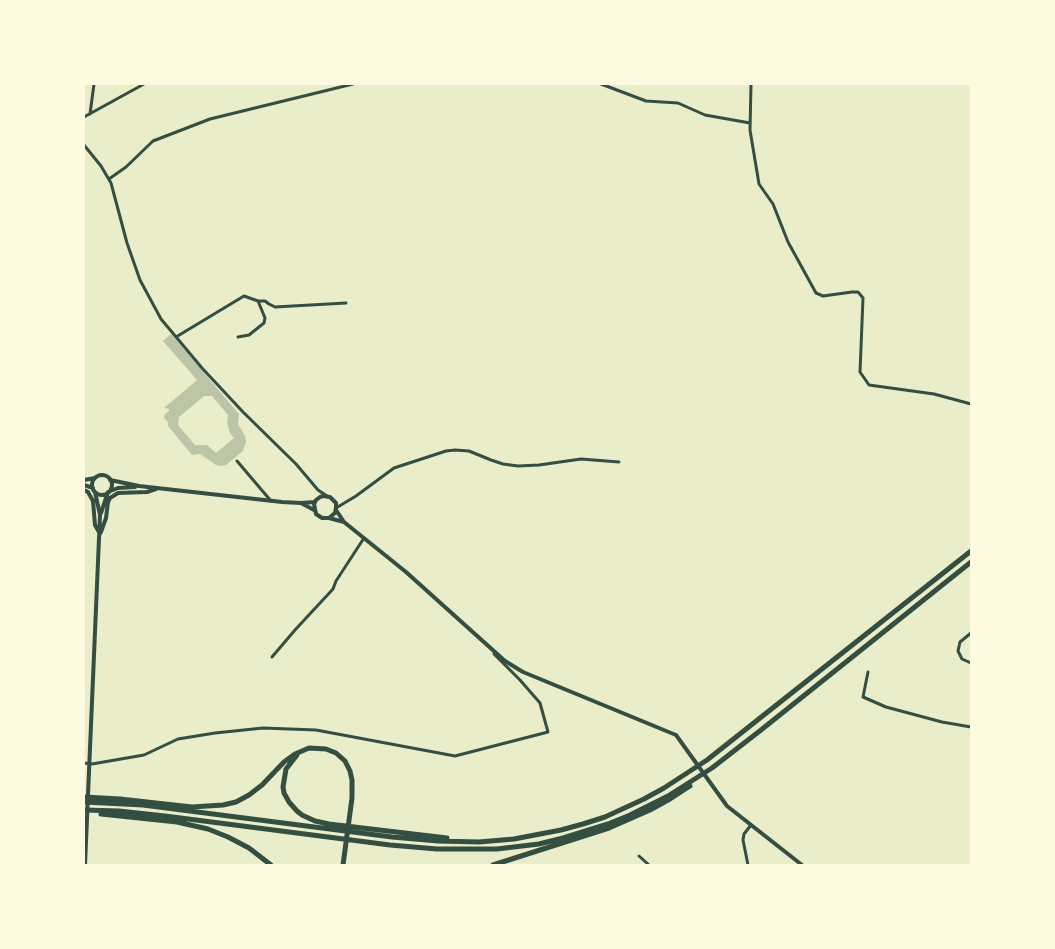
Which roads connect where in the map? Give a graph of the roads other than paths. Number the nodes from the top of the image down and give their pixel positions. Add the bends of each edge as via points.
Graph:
1 (94, 84) edge
2 (144, 84) edge
3 (352, 84) edge
4 (601, 84) edge
5 (751, 84) edge
6 (90, 114) junction
7 (84, 117) edge
8 (750, 123) junction
9 (84, 145) edge
10 (109, 179) junction
11 (258, 301) junction
12 (346, 304) dead end
13 (176, 337) junction
14 (238, 337) dead end
15 (971, 404) edge
16 (237, 461) dead end
17 (619, 462) dead end
18 (95, 478) junction
19 (84, 480) edge
20 (110, 480) junction
21 (84, 485) edge
22 (139, 486) junction
23 (161, 488) junction
24 (84, 490) edge
25 (94, 490) junction
26 (318, 490) junction
27 (108, 492) junction
28 (327, 496) junction
29 (316, 500) junction
30 (271, 501) junction
31 (334, 501) junction
32 (301, 503) junction
33 (343, 503) junction
34 (336, 509) junction
35 (314, 510) junction
36 (100, 515) junction
37 (329, 518) junction
38 (344, 522) junction
39 (100, 534) junction
40 (364, 538) junction
41 (971, 551) edge
42 (971, 562) edge
43 (971, 633) edge
44 (483, 641) junction
45 (272, 658) dead end
46 (505, 661) junction
47 (971, 663) edge
48 (506, 666) junction
49 (868, 672) dead end
50 (971, 727) edge
51 (302, 751) junction
52 (84, 763) edge
53 (89, 766) junction
54 (712, 768) junction
55 (84, 797) edge
56 (84, 802) edge
57 (84, 811) edge
58 (750, 824) junction
59 (479, 842) junction
60 (639, 856) dead end
61 (85, 865) edge
62 (271, 865) edge
63 (343, 865) edge
64 (493, 865) edge
65 (649, 865) edge
66 (748, 865) edge
67 (802, 865) edge

1 - 6 street
2 - 6 street
3 - 10 street via 210,118 152,141 126,167
4 - 8 street via 646,101 678,103 705,115
5 - 8 street
6 - 7 street
8 - 15 street via 759,184 773,204 788,242 816,293 823,296 858,292 863,298 860,372 869,385 934,394
9 - 10 street
10 - 13 street via 140,280 161,319
11 - 12 street via 265,301 275,307
11 - 13 street via 241,297
11 - 14 street via 265,318 264,323 249,335
13 - 26 street via 228,396 296,464
16 - 30 street
17 - 33 street via 581,459 518,466 491,460 469,451 446,451 394,468
18 - 19 main road
18 - 20 main road via 103,476
18 - 25 main road via 92,483
20 - 22 main road
20 - 27 main road
21 - 25 main road
22 - 23 main road
22 - 27 main road via 118,488
23 - 30 main road
23 - 39 main road via 147,492 118,493 110,498
24 - 39 main road via 93,501 95,525
25 - 27 main road via 100,495
25 - 36 main road
26 - 28 street
26 - 29 street
27 - 36 main road
28 - 29 main road
28 - 31 main road
29 - 32 main road
29 - 35 main road
30 - 32 main road
31 - 33 street
31 - 34 main road
32 - 35 main road
33 - 34 street
34 - 37 main road
34 - 38 main road
35 - 37 main road via 318,516
36 - 39 main road
37 - 38 main road
38 - 40 main road
39 - 53 main road
40 - 44 main road
40 - 45 street via 332,589
41 - 59 highway via 708,760 664,788 604,817 561,830 514,839
42 - 54 highway
43 - 47 street via 960,642 958,651 962,659
44 - 46 main road
44 - 48 street
46 - 48 street
46 - 58 main road via 523,672 676,735 727,806
48 - 53 street via 540,703 548,732 455,756 316,730 263,728 178,739 144,755
49 - 50 street via 863,697 886,707
51 - 55 highway via 289,757 249,795 229,804 192,807
51 - 59 highway via 286,769 283,787 292,807 308,818 348,827
51 - 63 highway via 314,748 336,753 345,761 350,771 352,780
52 - 53 street
53 - 61 main road
54 - 57 highway via 668,796 608,824 539,844 498,849 437,849 390,845 165,816
54 - 64 highway via 691,786 632,819 588,836
56 - 59 highway via 143,805 414,840
57 - 62 highway via 165,820 208,829 228,836
58 - 66 street via 743,840
58 - 67 main road
60 - 65 street

